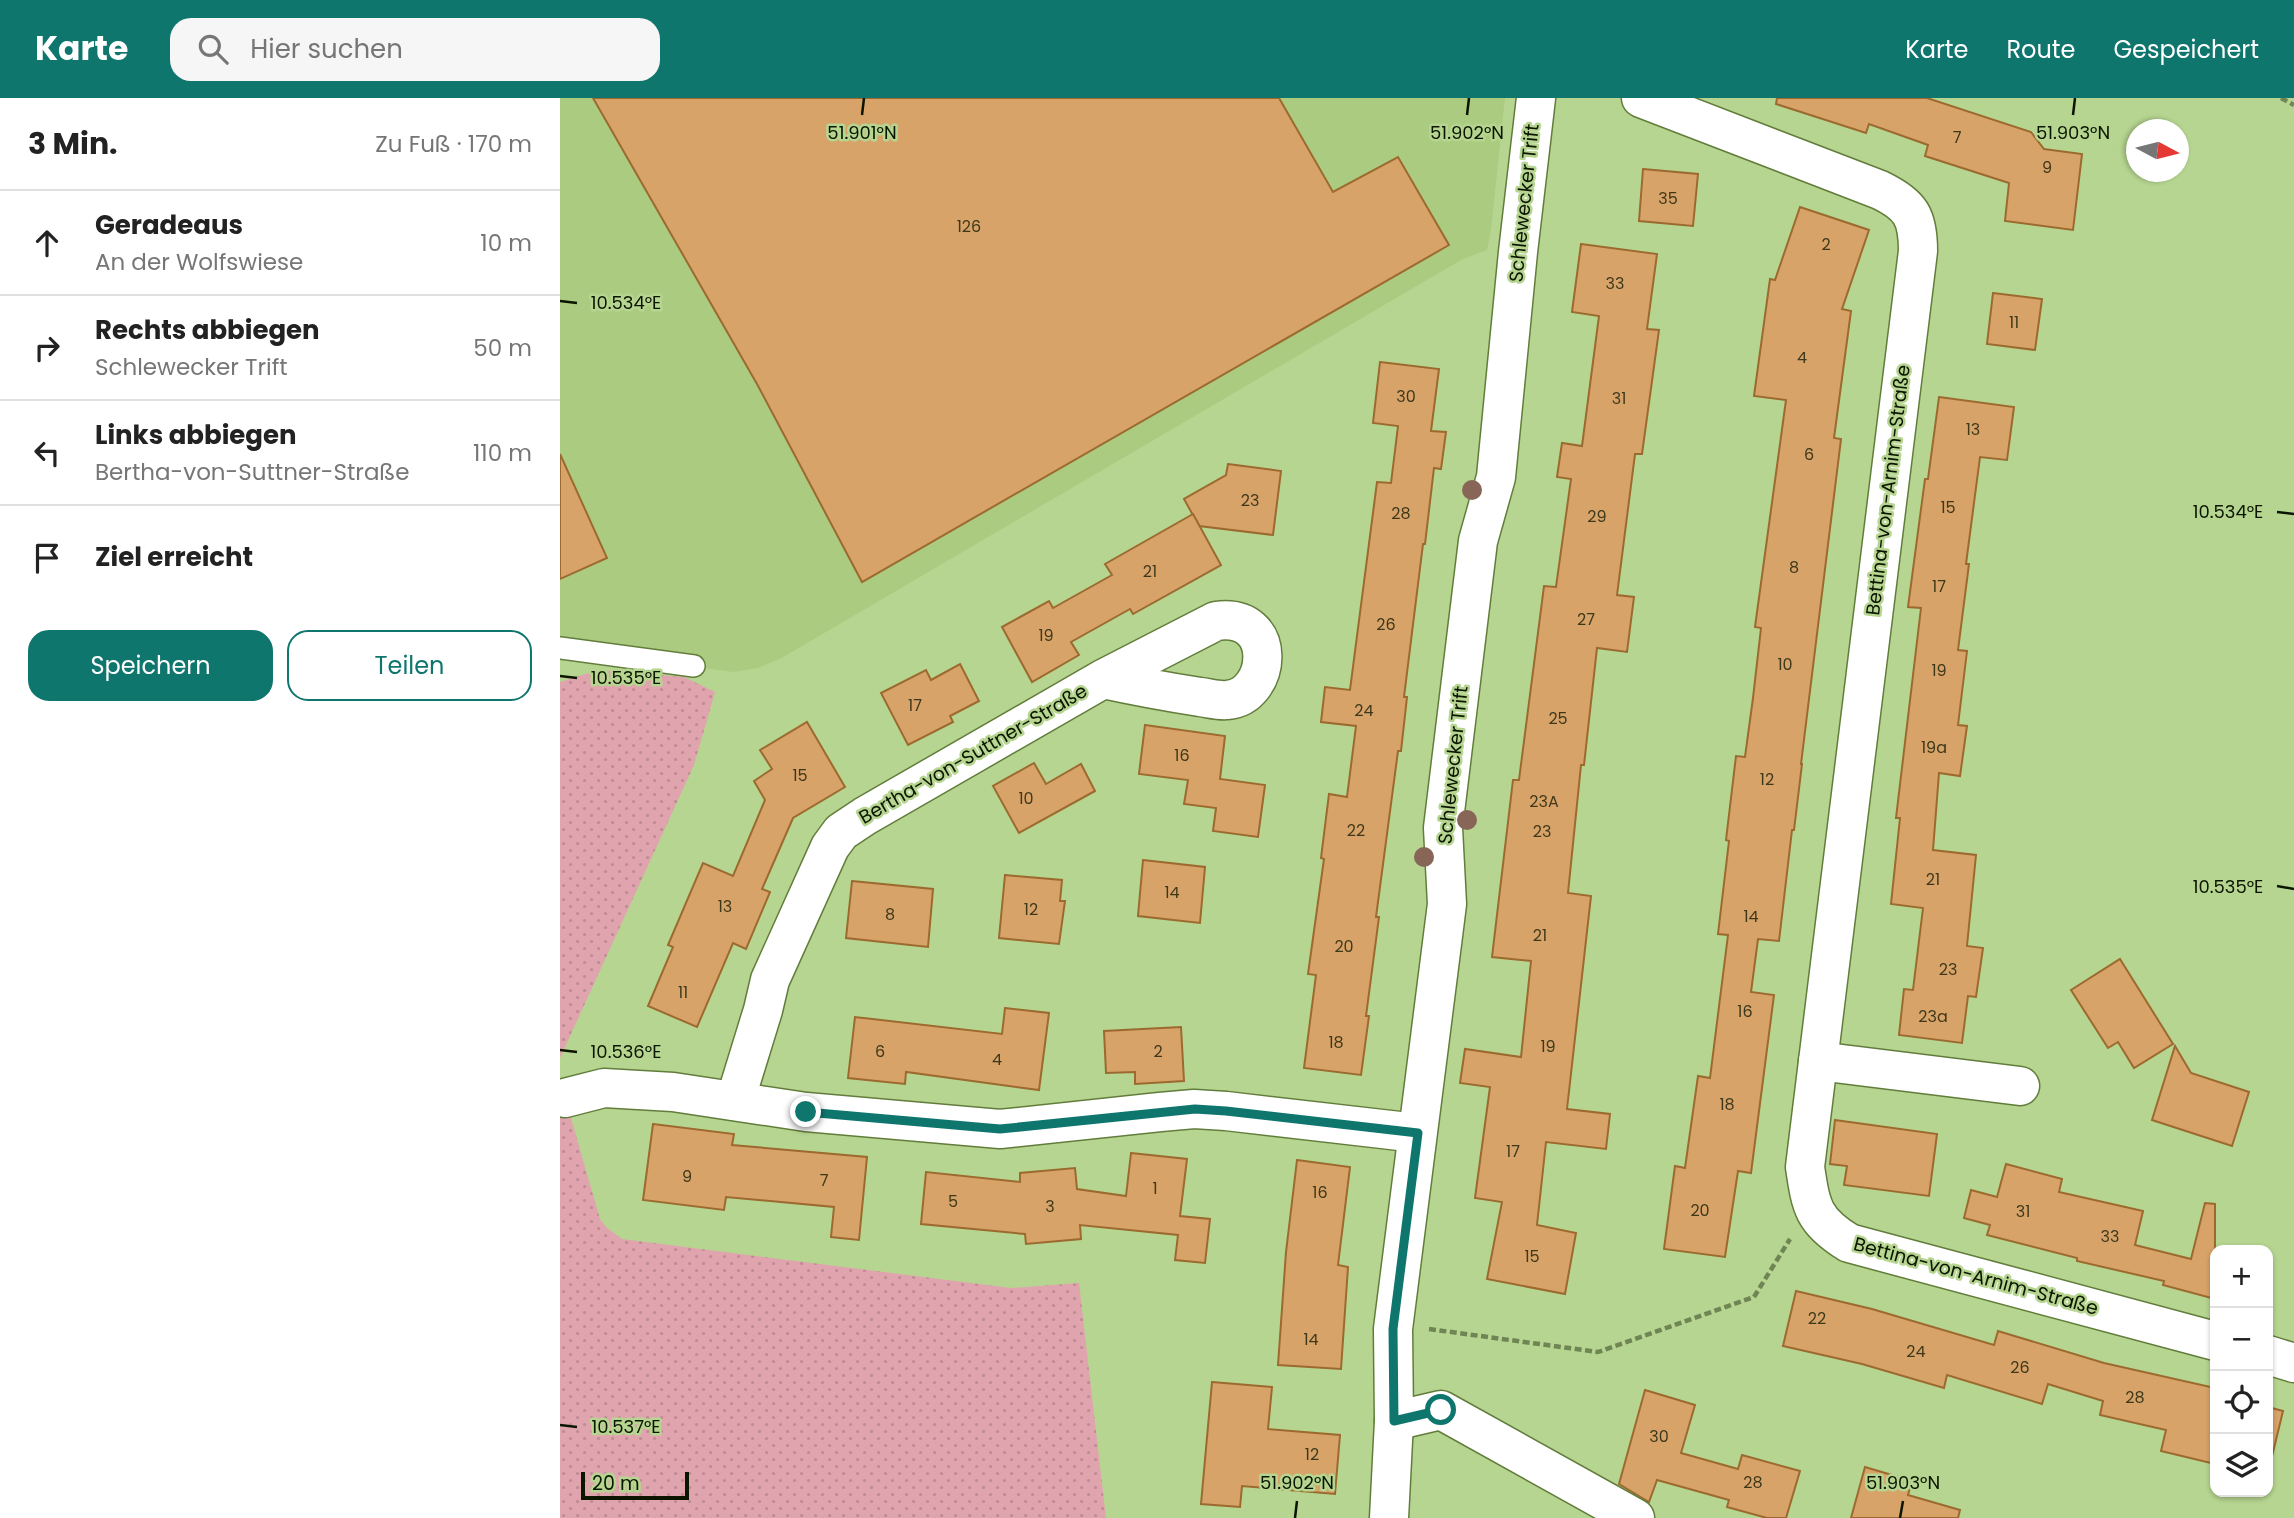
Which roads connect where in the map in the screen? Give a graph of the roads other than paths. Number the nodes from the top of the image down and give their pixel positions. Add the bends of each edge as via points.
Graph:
1 (1536, 98) edge
2 (1642, 98) edge
3 (560, 648) edge
4 (694, 666) dead end
5 (1103, 679) dead end
6 (1818, 1061) junction
7 (2020, 1086) dead end
8 (565, 1098) dead end
9 (735, 1101) junction
10 (1418, 1133) junction
11 (2210, 1340) edge
12 (2273, 1357) edge
13 (2294, 1363) edge
14 (1394, 1421) junction
15 (1389, 1518) edge
16 (1635, 1518) edge

1 - 10 street, Schlewecker Trift via 1496,477 1478,541 1443,828 1447,904
2 - 6 street, Bettina-von-Arnim-Straße via 1889,194 1912,212 1918,231
3 - 4 lane
5 - 9 street, Bertha-von-Suttner-Straße via 841,832 770,980
6 - 7 street
6 - 11 street, Bettina-von-Arnim-Straße via 1805,1167 1811,1205 1831,1232 1849,1243
8 - 9 street via 604,1088
9 - 10 street via 1000,1129 1195,1109
10 - 14 street, Schlewecker Trift via 1393,1329
12 - 13 street
14 - 15 street, Schlewecker Trift
14 - 16 street via 1441,1410

